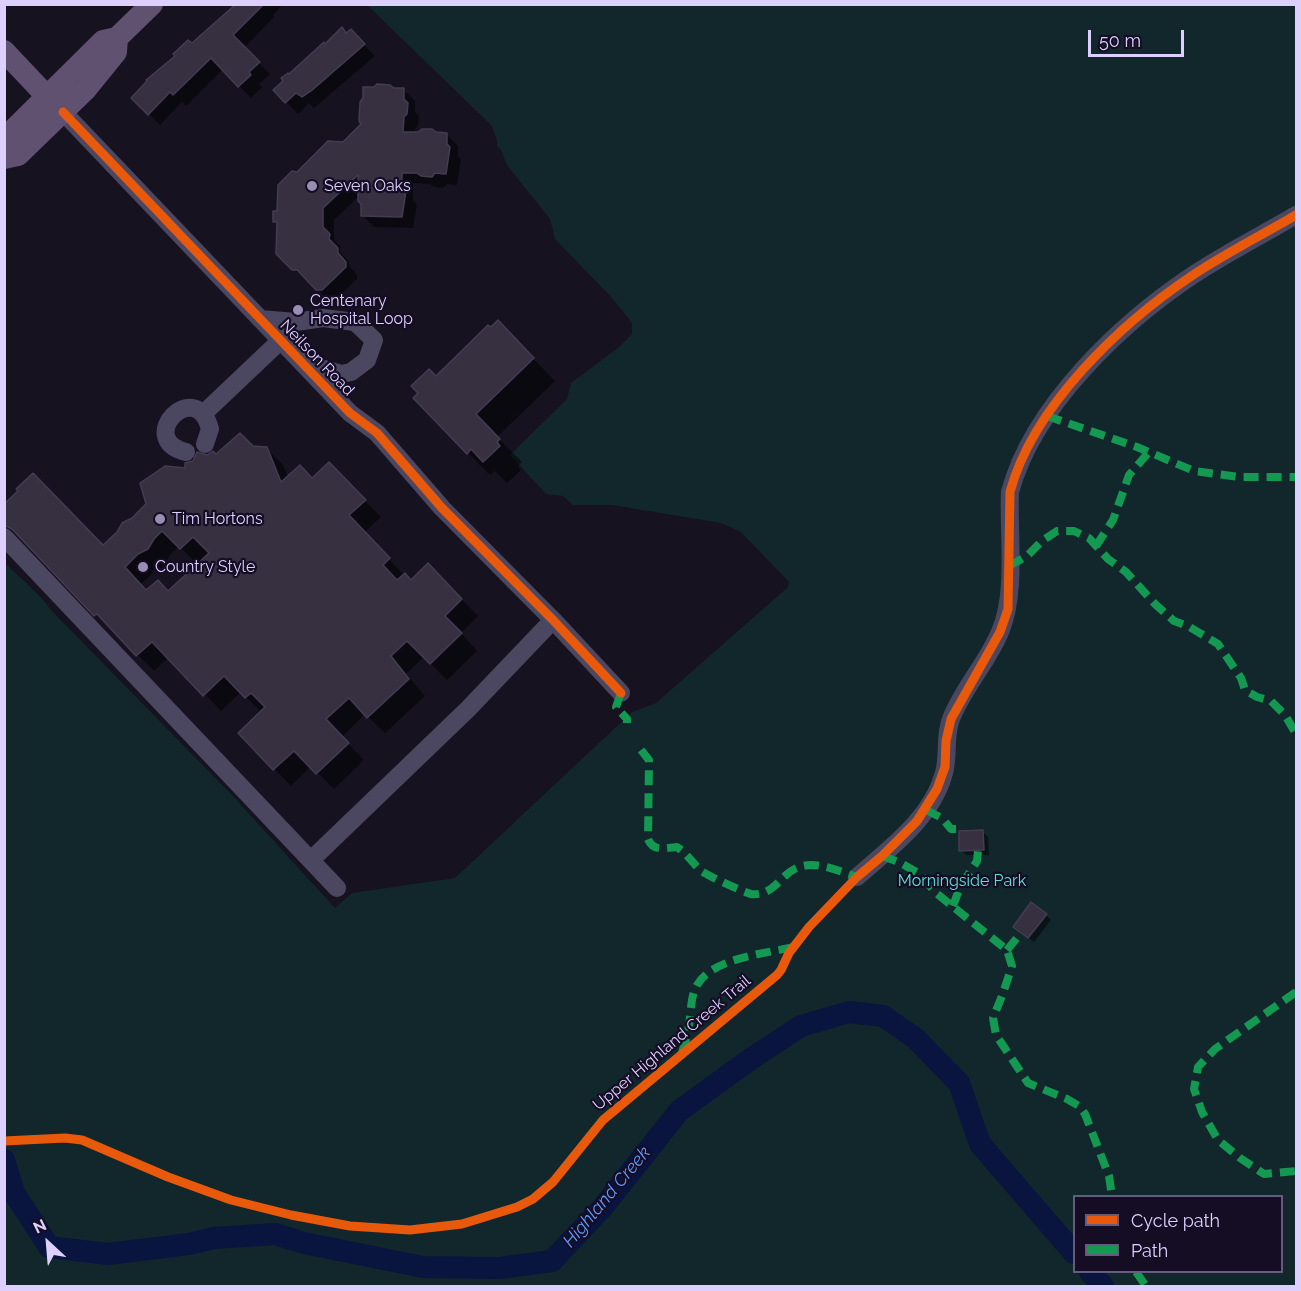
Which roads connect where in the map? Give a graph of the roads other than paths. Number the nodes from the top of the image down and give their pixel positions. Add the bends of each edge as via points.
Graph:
1 (152, 4) edge
2 (4, 51) edge
3 (55, 104) junction
4 (4, 139) edge
5 (4, 158) edge
6 (1296, 215) edge
7 (260, 319) junction
8 (280, 341) junction
9 (302, 363) junction
10 (203, 414) junction
11 (205, 444) dead end
12 (186, 452) dead end
13 (4, 537) edge
14 (554, 620) junction
15 (621, 693) dead end
16 (312, 860) junction
17 (857, 877) dead end
18 (337, 888) dead end

1 - 3 main road via 117,38 116,52 86,89
2 - 3 main road, Neilson Road
3 - 4 main road
3 - 5 main road via 18,155
3 - 7 street, Neilson Road
6 - 17 street via 1194,275 1139,316 1077,375 1040,427 1010,492 1008,609 1000,632 951,719 943,777 917,821
7 - 8 street, Neilson Road
7 - 9 street via 296,322 323,318 354,322 374,340 367,360 347,373
8 - 9 street, Neilson Road
8 - 10 street
9 - 14 street, Neilson Road via 350,413 377,432 442,508
10 - 11 street via 210,429
10 - 12 street via 186,408 178,410 168,421 168,440 173,447
13 - 16 street
14 - 15 street, Neilson Road
14 - 16 street
16 - 18 street

